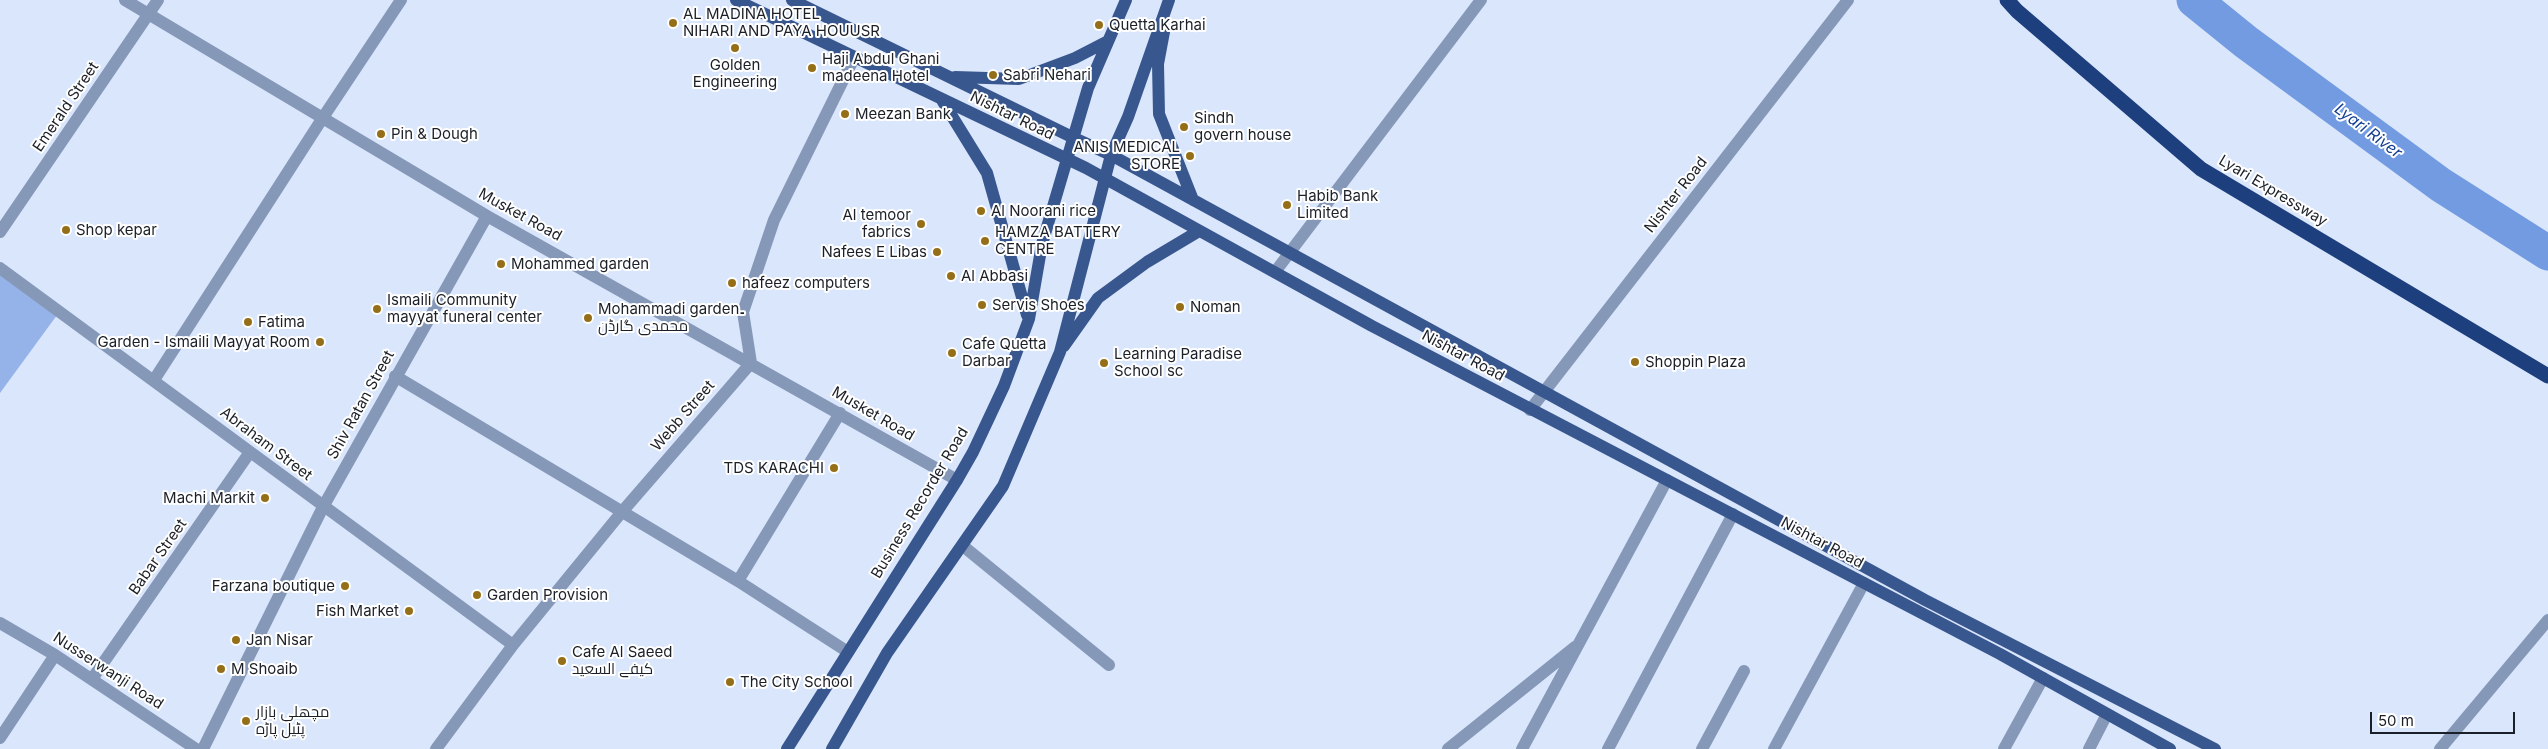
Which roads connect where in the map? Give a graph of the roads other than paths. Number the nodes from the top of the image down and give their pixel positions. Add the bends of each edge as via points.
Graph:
1 (125, 0) edge
2 (158, 0) edge
3 (401, 0) edge
4 (736, 0) edge
5 (792, 0) edge
6 (1126, 0) edge
7 (1170, 0) edge
8 (1481, 0) edge
9 (1848, 0) edge
10 (2006, 0) edge
11 (148, 14) junction
12 (1108, 41) junction
13 (854, 58) junction
14 (950, 77) junction
15 (942, 100) junction
16 (322, 119) junction
17 (1074, 138) junction
18 (1111, 155) junction
19 (1067, 160) junction
20 (1105, 179) junction
21 (1193, 200) junction
22 (487, 216) junction
23 (1199, 231) junction
24 (0, 232) edge
25 (1289, 253) junction
26 (0, 268) edge
27 (1275, 272) junction
28 (1028, 319) junction
29 (1060, 352) junction
30 (751, 363) junction
31 (395, 376) junction
32 (2548, 376) edge
33 (154, 380) junction
34 (1545, 391) junction
35 (1530, 410) junction
36 (840, 413) junction
37 (250, 452) junction
38 (956, 480) junction
39 (1667, 480) junction
40 (323, 507) junction
41 (621, 513) junction
42 (1733, 514) junction
43 (963, 546) junction
44 (738, 581) junction
45 (1864, 583) junction
46 (2548, 620) edge
47 (0, 623) edge
48 (1579, 644) junction
49 (513, 645) junction
50 (848, 652) junction
51 (55, 655) junction
52 (1110, 665) dead end
53 (1744, 671) dead end
54 (2043, 678) junction
55 (92, 680) junction
56 (2107, 714) junction
57 (0, 738) edge
58 (196, 749) edge
59 (203, 749) edge
60 (436, 749) edge
61 (787, 749) edge
62 (832, 749) edge
63 (1448, 749) edge
64 (1522, 749) edge
65 (1608, 749) edge
66 (1702, 749) edge
67 (1774, 749) edge
68 (2004, 749) edge
69 (2089, 749) edge
70 (2170, 749) edge
71 (2215, 749) edge
72 (2440, 749) edge

1 - 11 street, Musket Road
2 - 11 street, Emerald Street
3 - 16 street
4 - 13 main road, Nishtar Road
5 - 14 main road, Nishtar Road
6 - 12 main road, Business Recorder Road
7 - 18 main road
7 - 21 main road via 1158,64 1159,114
8 - 25 street
9 - 34 street, Nishter Road
10 - 32 highway, Lyari Expressway via 2202,169
11 - 16 street, Musket Road
11 - 24 street, Emerald Street
12 - 14 main road via 1075,58 1019,79
12 - 17 main road, Business Recorder Road via 1088,88
13 - 15 main road, Nishtar Road
13 - 30 street via 774,220 742,312
14 - 17 main road, Nishtar Road
15 - 19 main road, Nishtar Road
15 - 28 main road via 987,173
16 - 22 street, Musket Road
16 - 33 street
17 - 18 main road, Nishtar Road
17 - 19 main road, Business Recorder Road
18 - 20 main road
18 - 21 main road, Nishtar Road
19 - 20 main road, Nishtar Road
19 - 28 main road, Business Recorder Road via 1042,244
20 - 23 main road, Nishtar Road
20 - 29 main road
21 - 25 main road, Nishtar Road
22 - 30 street, Musket Road
22 - 31 street, Shiv Ratan Street
23 - 27 main road, Nishtar Road
23 - 29 main road via 1098,298
25 - 27 street
25 - 34 main road, Nishtar Road
26 - 33 street, Abraham Street
27 - 35 main road, Nishtar Road
28 - 38 main road, Business Recorder Road via 1004,386
29 - 43 main road via 1003,486
30 - 36 street, Musket Road
30 - 41 street, Webb Street
31 - 40 street, Shiv Ratan Street
31 - 41 street
33 - 37 street, Abraham Street
34 - 35 street, Nishter Road
34 - 71 main road, Nishtar Road via 1924,600
35 - 39 main road, Nishtar Road
36 - 38 street, Musket Road
36 - 44 street
37 - 40 street, Abraham Street
37 - 55 street, Babar Street
38 - 50 main road, Business Recorder Road
39 - 42 main road, Nishtar Road
39 - 48 street
40 - 49 street, Abraham Street
40 - 59 street, Shiv Ratan Street
41 - 44 street
41 - 49 street, Webb Street
42 - 45 main road, Nishtar Road
42 - 65 street
43 - 52 street
43 - 62 main road via 887,653
44 - 50 street
45 - 54 main road, Nishtar Road
45 - 67 street
46 - 72 street
47 - 51 street, Nusserwanji Road
48 - 63 street
48 - 64 street
49 - 60 street, Webb Street
50 - 61 main road, Business Recorder Road
51 - 55 street, Nusserwanji Road
51 - 57 street
53 - 66 street
54 - 56 main road, Nishtar Road
54 - 68 street
55 - 58 street, Nusserwanji Road
56 - 69 street
56 - 70 main road, Nishtar Road

